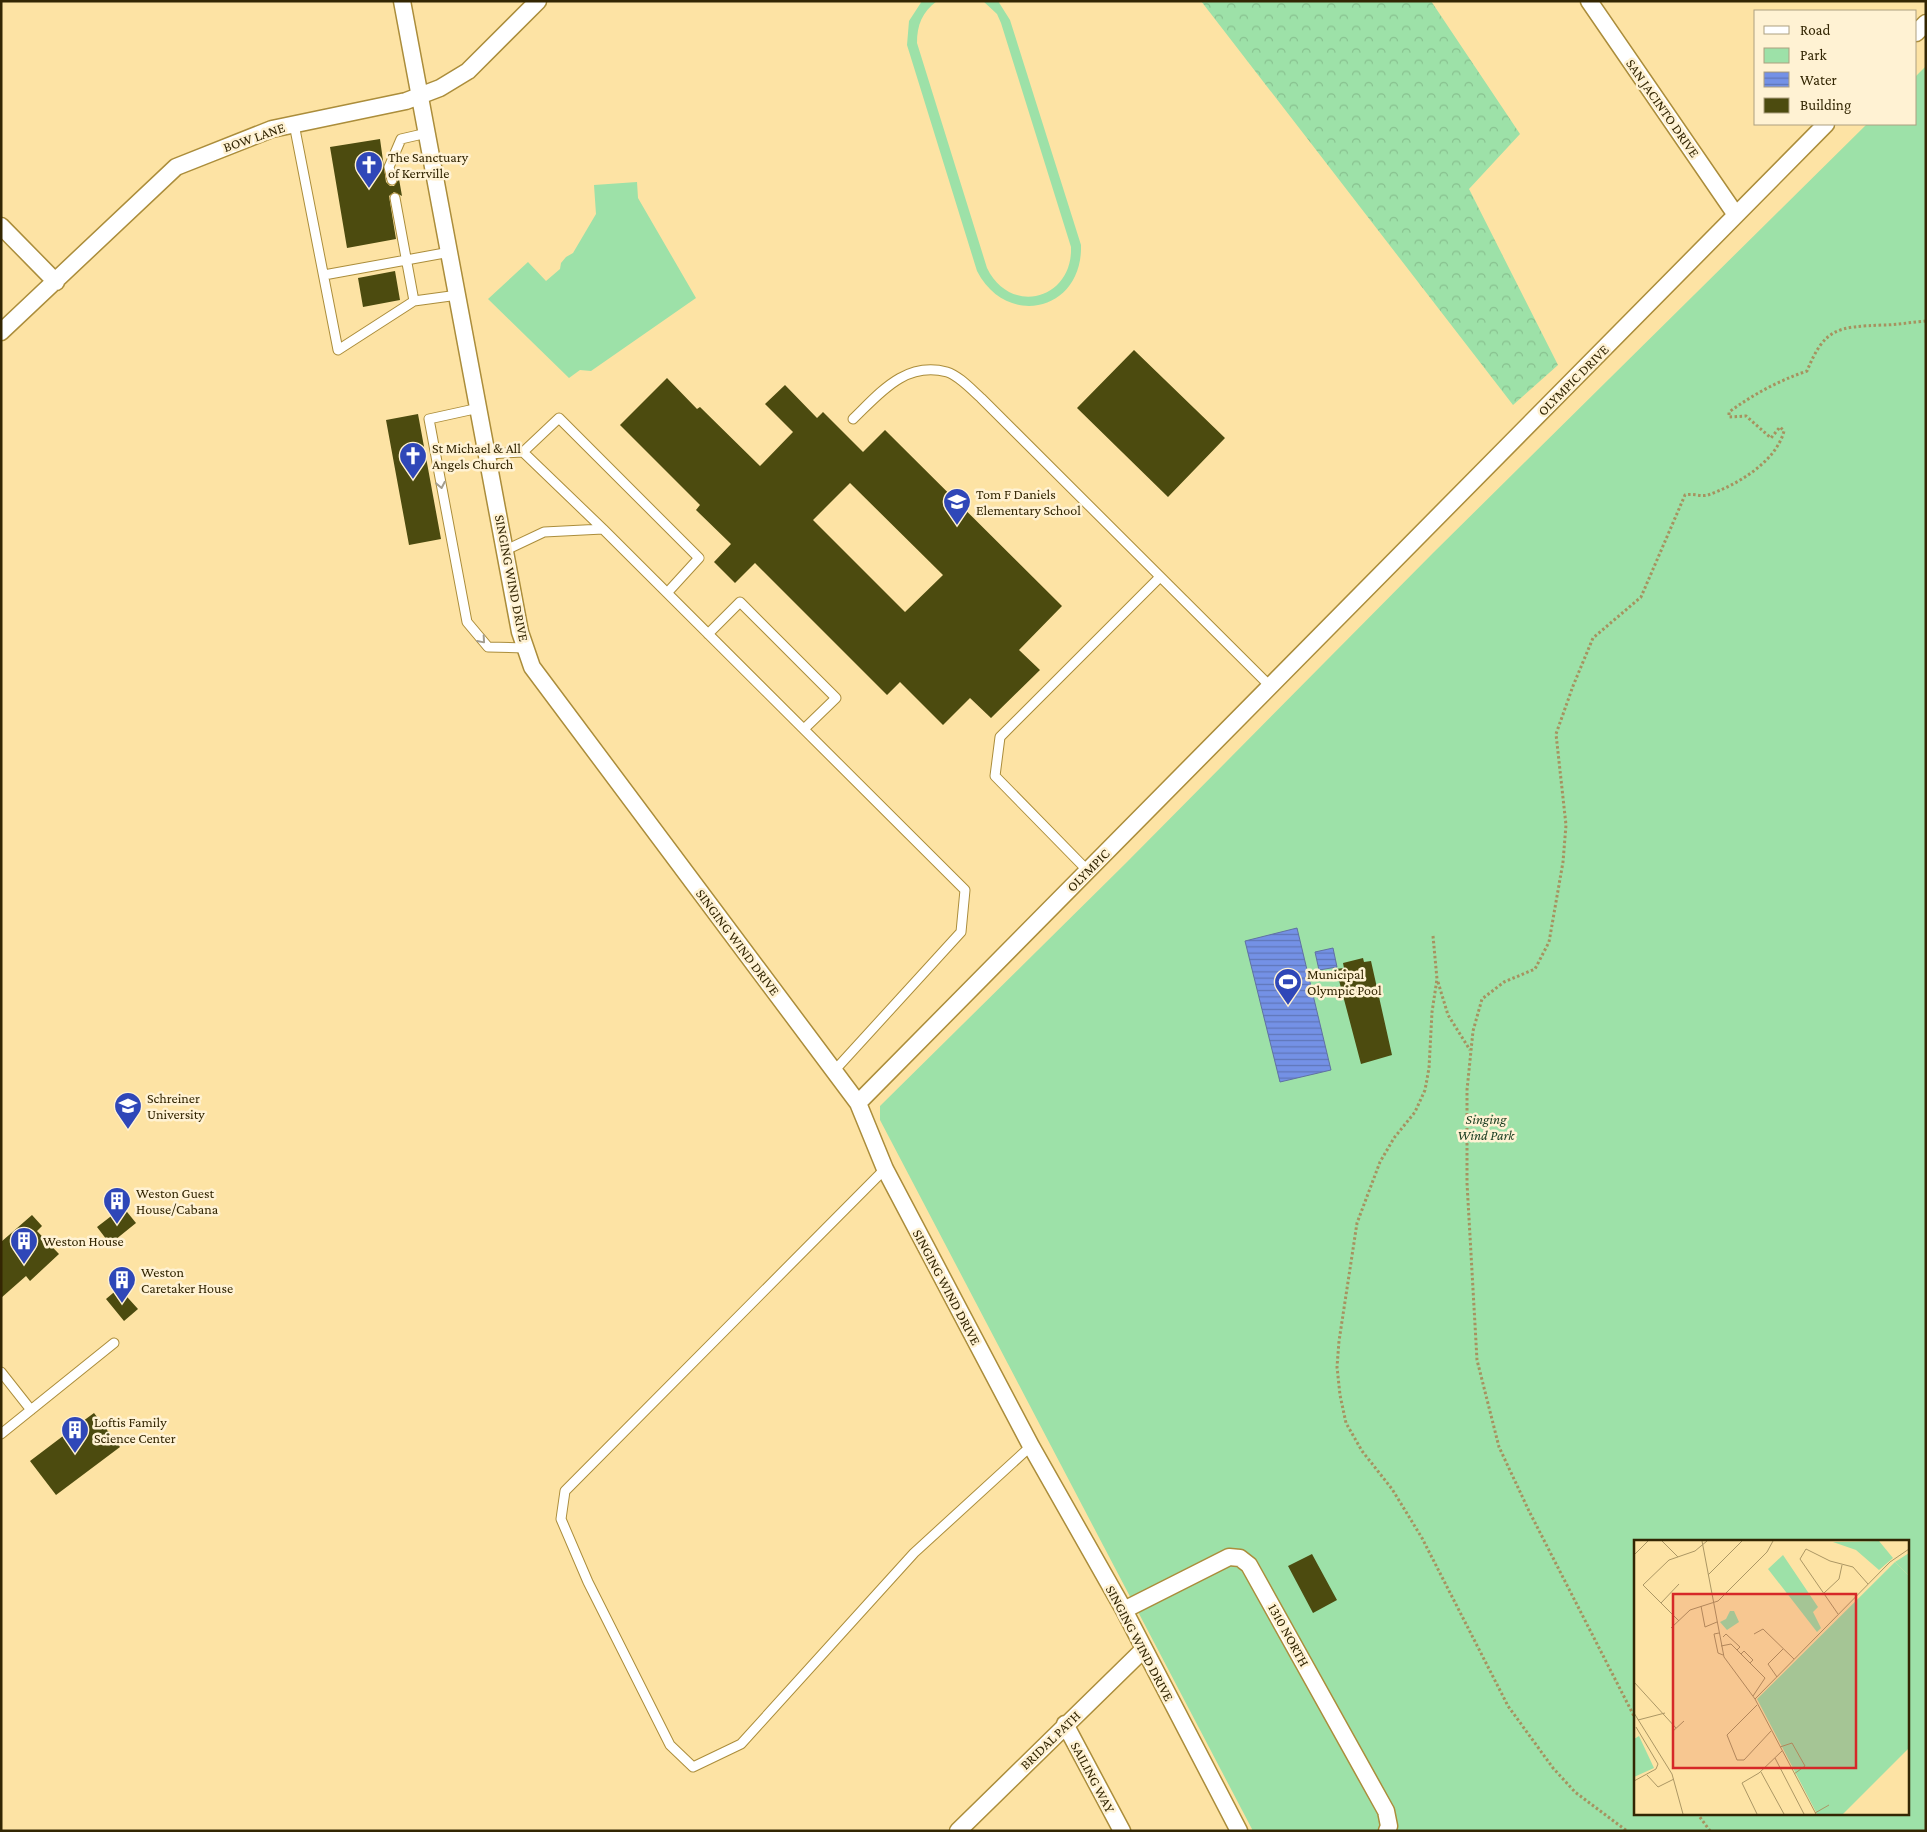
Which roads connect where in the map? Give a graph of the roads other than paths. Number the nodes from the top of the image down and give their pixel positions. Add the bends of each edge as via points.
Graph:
1 (402, 1) edge
2 (538, 1) edge
3 (1589, 1) edge
4 (1926, 23) edge
5 (1917, 32) edge
6 (420, 96) junction
7 (294, 124) junction
8 (1825, 125) edge
9 (427, 133) junction
10 (392, 180) dead end
11 (395, 198) dead end
12 (1736, 214) junction
13 (1, 226) edge
14 (450, 252) junction
15 (407, 260) junction
16 (324, 276) junction
17 (56, 282) junction
18 (458, 295) junction
19 (414, 301) junction
20 (1, 332) edge
21 (479, 408) junction
22 (853, 418) dead end
23 (523, 452) junction
24 (488, 454) junction
25 (603, 529) junction
26 (506, 550) junction
27 (1160, 577) junction
28 (667, 593) junction
29 (708, 634) junction
30 (1319, 637) joint
31 (526, 648) junction
32 (1270, 686) junction
33 (804, 729) junction
34 (1088, 871) junction
35 (835, 1070) junction
36 (858, 1103) junction
37 (885, 1169) junction
38 (114, 1343) dead end
39 (1, 1372) edge
40 (31, 1410) junction
41 (1, 1434) edge
42 (1031, 1446) junction
43 (1124, 1610) junction
44 (1143, 1650) junction
45 (1065, 1724) junction
46 (958, 1831) edge
47 (1122, 1831) edge
48 (1239, 1831) edge
49 (1387, 1831) edge

1 - 6 street, SINGING WIND DRIVE
2 - 6 street, BOW LANE via 468,71
3 - 12 street, SAN JACINTO DRIVE
4 - 5 street
6 - 7 street, BOW LANE
6 - 9 street, SINGING WIND DRIVE
7 - 16 lane
7 - 17 street, BOW LANE via 272,129 176,167
8 - 12 street, OLYMPIC DRIVE
9 - 10 lane via 401,138 389,167
9 - 14 street, SINGING WIND DRIVE
11 - 15 lane
12 - 30 street, OLYMPIC DRIVE
13 - 17 street
14 - 15 lane
14 - 18 street, SINGING WIND DRIVE
15 - 16 lane
15 - 19 lane
16 - 19 lane via 338,350
17 - 20 street, BOW LANE
18 - 19 lane
18 - 21 street, SINGING WIND DRIVE
21 - 24 street, SINGING WIND DRIVE
21 -> 31 lane via 429,420 465,613 467,622 488,647
22 - 27 lane via 898,378 920,371 948,372 981,398
23 - 24 lane
23 - 25 lane
23 - 28 lane via 559,418 698,558
24 - 26 street, SINGING WIND DRIVE
25 - 26 lane via 544,532
25 - 28 lane
26 - 31 street, SINGING WIND DRIVE via 520,632
27 - 32 lane
27 - 34 lane via 1000,737 995,776
28 - 29 lane
29 - 33 lane
29 - 33 lane via 740,602 836,698
30 - 32 street, OLYMPIC
31 - 35 street, SINGING WIND DRIVE via 532,667
32 - 34 street, OLYMPIC
33 - 35 lane via 965,890 960,932
34 - 36 street, OLYMPIC
35 - 36 street, SINGING WIND DRIVE
36 - 37 street, SINGING WIND DRIVE
37 - 42 street, SINGING WIND DRIVE
37 - 42 lane via 564,1491 561,1519 588,1582 670,1745 693,1768 741,1744 914,1553
38 - 40 lane
39 - 40 lane
40 - 41 lane
42 - 43 street, SINGING WIND DRIVE
43 - 44 street, SINGING WIND DRIVE
43 - 49 street, 1310 NORTH via 1229,1557 1240,1558 1249,1565 1386,1811
44 - 45 street, BRIDAL PATH
44 - 48 street, SINGING WIND DRIVE
45 - 46 street, BRIDAL PATH
45 - 47 street, SAILING WAY

